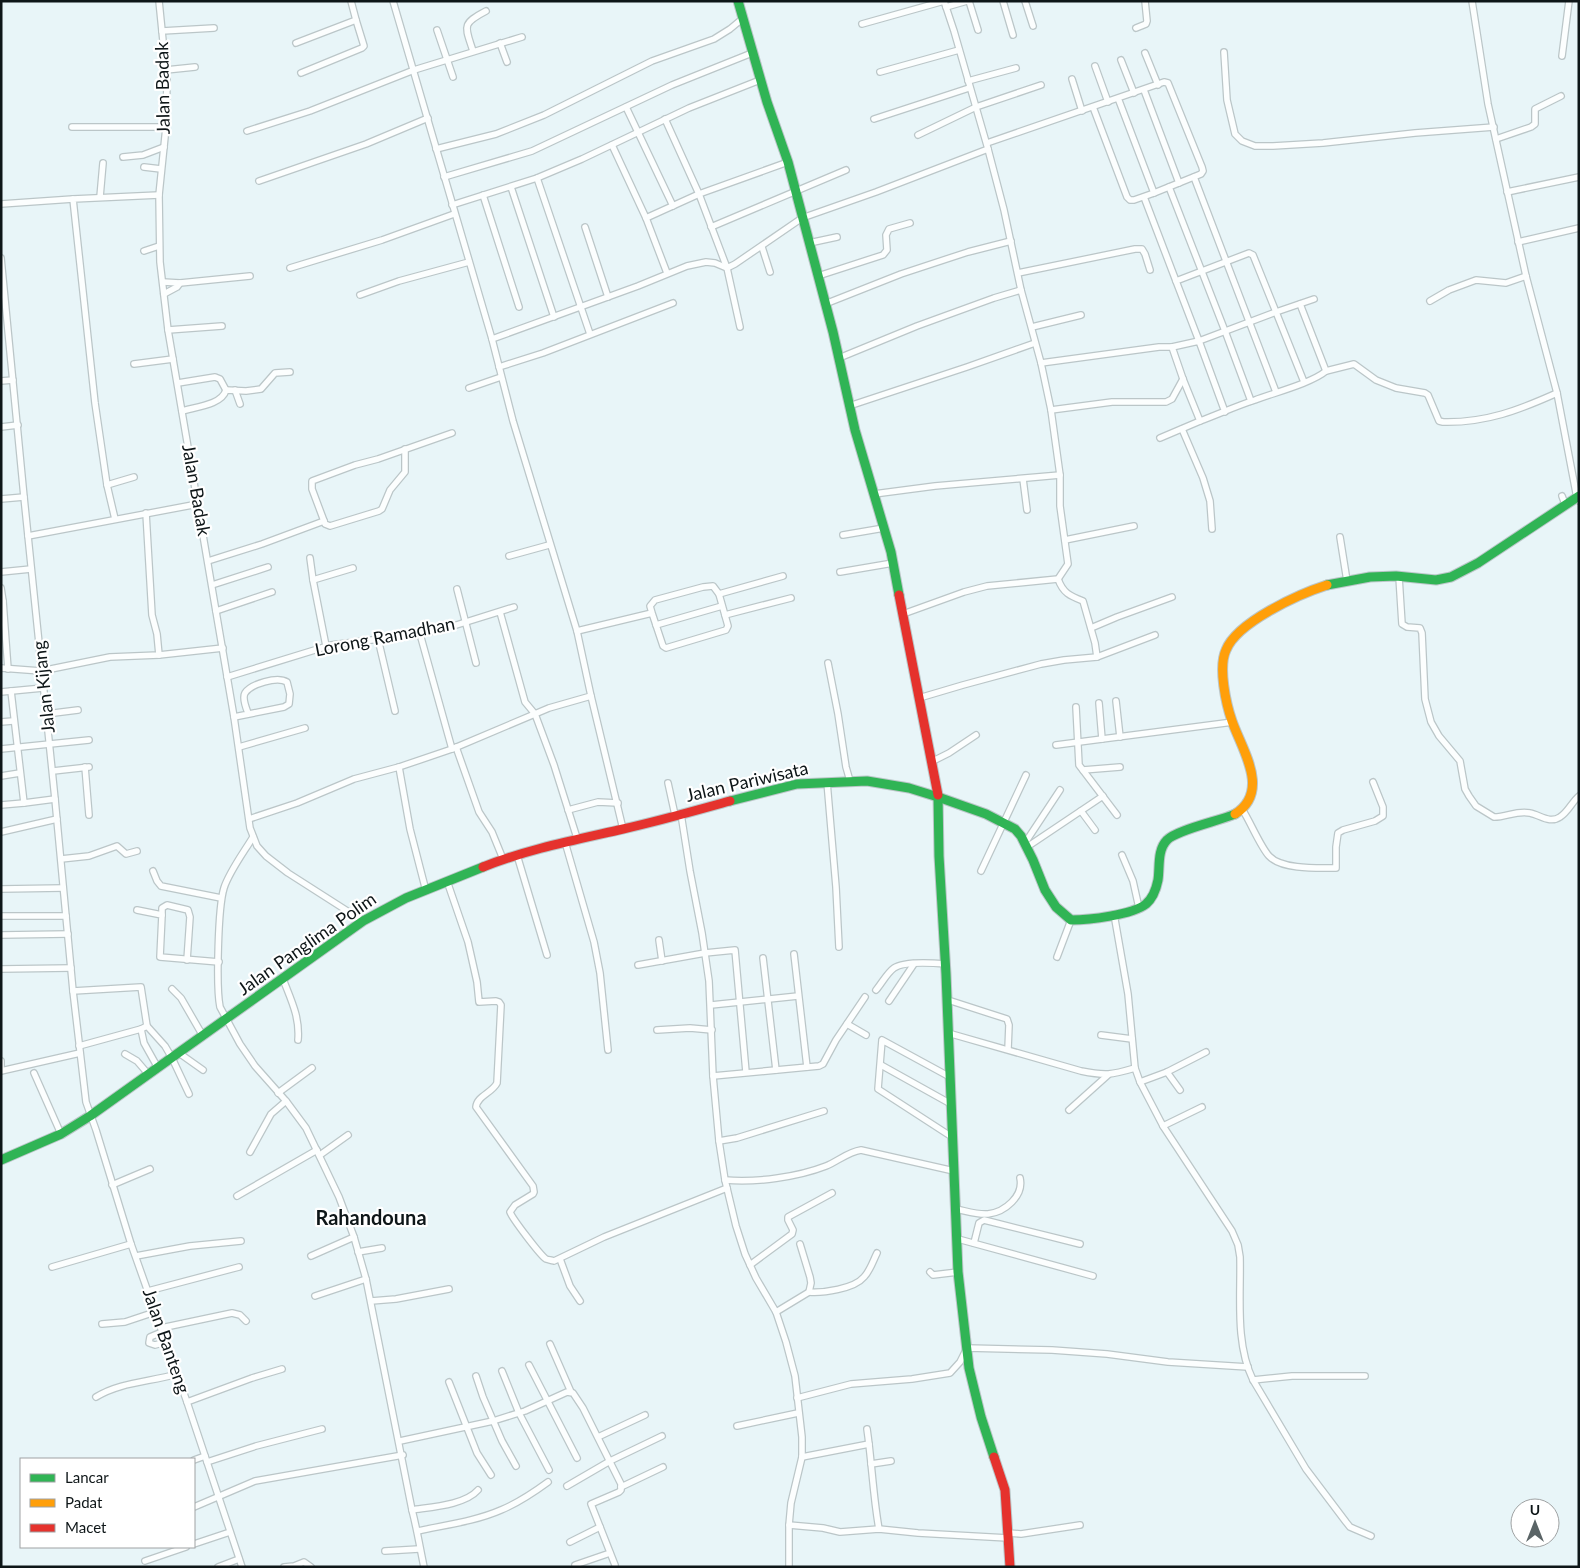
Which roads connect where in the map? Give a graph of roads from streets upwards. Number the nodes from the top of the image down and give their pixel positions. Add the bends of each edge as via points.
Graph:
1 (160, 1) edge
2 (351, 1) edge
3 (393, 1) edge
4 (738, 1) edge
5 (968, 1) edge
6 (1003, 1) edge
7 (1025, 1) edge
8 (1145, 1) edge
9 (1472, 1) edge
10 (1569, 1) edge
11 (945, 3) edge
12 (486, 11) dead end
13 (742, 19) junction
14 (356, 20) junction
15 (862, 24) dead end
16 (1033, 26) dead end
17 (214, 28) dead end
18 (1136, 28) dead end
19 (437, 30) dead end
20 (978, 30) dead end
21 (162, 31) junction
22 (1013, 35) dead end
23 (522, 36) dead end
24 (296, 42) dead end
25 (500, 43) junction
26 (959, 50) junction
27 (473, 51) junction
28 (1224, 52) dead end
29 (752, 53) junction
30 (1145, 53) dead end
31 (1562, 56) dead end
32 (448, 59) junction
33 (1122, 60) dead end
34 (507, 62) dead end
35 (1095, 66) dead end
36 (195, 67) dead end
37 (1016, 68) dead end
38 (166, 70) junction
39 (414, 70) junction
40 (880, 72) dead end
41 (301, 73) dead end
42 (453, 77) dead end
43 (1072, 79) dead end
44 (760, 80) junction
45 (969, 84) junction
46 (1041, 85) dead end
47 (1158, 85) junction
48 (1144, 90) junction
49 (1134, 93) junction
50 (1561, 96) dead end
51 (1118, 98) junction
52 (1108, 102) junction
53 (976, 106) junction
54 (626, 107) junction
55 (1093, 107) junction
56 (1082, 111) junction
57 (428, 118) junction
58 (874, 118) dead end
59 (665, 119) junction
60 (72, 127) dead end
61 (166, 127) junction
62 (1494, 127) junction
63 (247, 131) dead end
64 (638, 132) junction
65 (918, 135) dead end
66 (1496, 139) junction
67 (612, 144) junction
68 (987, 146) junction
69 (164, 147) junction
70 (436, 149) junction
71 (123, 156) dead end
72 (788, 162) junction
73 (103, 163) dead end
74 (144, 167) dead end
75 (161, 169) junction
76 (846, 170) dead end
77 (1194, 176) junction
78 (444, 177) junction
79 (1579, 177) edge
80 (537, 178) junction
81 (259, 181) dead end
82 (1179, 183) junction
83 (511, 187) junction
84 (1169, 187) junction
85 (796, 192) junction
86 (1507, 192) junction
87 (1154, 193) junction
88 (699, 194) junction
89 (159, 195) junction
90 (483, 195) junction
91 (1144, 196) junction
92 (100, 197) junction
93 (73, 199) junction
94 (1, 204) edge
95 (452, 205) junction
96 (673, 206) junction
97 (454, 214) junction
98 (646, 218) junction
99 (802, 218) junction
100 (910, 223) dead end
101 (585, 227) dead end
102 (711, 227) junction
103 (1579, 228) edge
104 (837, 237) dead end
105 (1011, 240) junction
106 (1518, 242) junction
107 (809, 243) junction
108 (159, 246) junction
109 (762, 246) junction
110 (144, 251) dead end
111 (1, 258) edge
112 (469, 262) junction
113 (1228, 262) junction
114 (290, 268) dead end
115 (727, 268) junction
116 (1150, 270) dead end
117 (770, 272) dead end
118 (1202, 272) junction
119 (667, 273) junction
120 (1018, 273) junction
121 (250, 276) dead end
122 (818, 276) junction
123 (1526, 276) junction
124 (1176, 281) junction
125 (163, 282) junction
126 (180, 283) junction
127 (1021, 290) junction
128 (3, 293) edge
129 (164, 294) junction
130 (360, 295) dead end
131 (608, 297) junction
132 (1314, 299) dead end
133 (1430, 301) dead end
134 (673, 303) dead end
135 (826, 304) junction
136 (1300, 304) junction
137 (582, 306) junction
138 (519, 307) dead end
139 (1276, 312) junction
140 (1081, 315) dead end
141 (554, 317) junction
142 (1250, 322) junction
143 (222, 326) dead end
144 (1032, 327) junction
145 (740, 328) dead end
146 (168, 330) junction
147 (1225, 331) junction
148 (590, 334) junction
149 (492, 339) junction
150 (1035, 342) junction
151 (1199, 342) junction
152 (1172, 347) junction
153 (838, 358) junction
154 (174, 359) junction
155 (1041, 363) junction
156 (134, 364) dead end
157 (499, 367) junction
158 (1326, 371) junction
159 (290, 372) dead end
160 (501, 377) junction
161 (1183, 379) junction
162 (13, 380) junction
163 (1, 381) edge
164 (1304, 382) junction
165 (178, 383) junction
166 (469, 388) dead end
167 (226, 390) junction
168 (235, 390) junction
169 (1276, 392) junction
170 (1557, 393) junction
171 (1251, 401) junction
172 (240, 404) dead end
173 (849, 406) junction
174 (1051, 410) junction
175 (182, 411) junction
176 (1225, 412) junction
177 (1200, 421) junction
178 (18, 425) junction
179 (1, 427) edge
180 (1182, 429) junction
181 (452, 433) dead end
182 (1160, 438) dead end
183 (405, 449) junction
184 (1060, 476) junction
185 (134, 477) dead end
186 (1022, 479) junction
187 (107, 484) junction
188 (874, 494) junction
189 (24, 497) junction
190 (1578, 498) edge
191 (1, 499) edge
192 (198, 504) junction
193 (1026, 510) dead end
194 (146, 513) junction
195 (115, 519) junction
196 (324, 520) junction
197 (1134, 526) dead end
198 (884, 528) junction
199 (1212, 529) dead end
200 (843, 535) dead end
201 (28, 536) junction
202 (1340, 538) dead end
203 (1065, 540) junction
204 (550, 545) junction
205 (509, 556) dead end
206 (310, 558) dead end
207 (208, 561) junction
208 (893, 563) junction
209 (268, 567) dead end
210 (31, 568) junction
211 (353, 568) dead end
212 (1, 572) edge
213 (840, 572) dead end
214 (783, 576) dead end
215 (1399, 577) junction
216 (1058, 579) junction
217 (313, 580) junction
218 (1347, 581) junction
219 (212, 585) junction
220 (1, 588) edge
221 (457, 589) dead end
222 (272, 592) dead end
223 (719, 594) junction
224 (1172, 597) dead end
225 (791, 598) dead end
226 (2, 601) edge
227 (722, 606) junction
228 (514, 607) dead end
229 (216, 611) junction
230 (500, 612) junction
231 (652, 613) junction
232 (903, 614) junction
233 (725, 615) junction
234 (466, 622) junction
235 (656, 625) junction
236 (1091, 628) junction
237 (576, 632) junction
238 (420, 634) junction
239 (1155, 635) dead end
240 (378, 638) junction
241 (326, 646) junction
242 (223, 648) junction
243 (159, 655) junction
244 (1096, 657) junction
245 (476, 663) dead end
246 (828, 663) dead end
247 (1, 668) edge
248 (8, 669) junction
249 (41, 671) junction
250 (227, 677) junction
251 (43, 688) junction
252 (11, 691) junction
253 (1, 692) edge
254 (591, 696) junction
255 (919, 698) junction
256 (1116, 701) dead end
257 (1099, 703) dead end
258 (1076, 707) dead end
259 (78, 710) dead end
260 (395, 711) dead end
261 (248, 713) junction
262 (46, 714) junction
263 (535, 714) junction
264 (234, 717) junction
265 (13, 720) junction
266 (1, 722) edge
267 (1233, 722) junction
268 (305, 728) dead end
269 (976, 735) dead end
270 (1120, 737) junction
271 (1102, 739) junction
272 (89, 740) dead end
273 (1079, 742) junction
274 (50, 743) junction
275 (1056, 745) dead end
276 (17, 747) junction
277 (239, 747) junction
278 (454, 748) junction
279 (1, 749) edge
280 (931, 762) junction
281 (399, 767) junction
282 (1120, 767) dead end
283 (1083, 770) junction
284 (52, 771) junction
285 (20, 773) junction
286 (1026, 775) dead end
287 (1, 776) edge
288 (850, 781) junction
289 (827, 782) junction
290 (1373, 782) dead end
291 (668, 783) dead end
292 (1060, 790) dead end
293 (938, 796) junction
294 (1103, 796) junction
295 (1579, 796) edge
296 (55, 798) junction
297 (618, 802) junction
298 (24, 803) junction
299 (1, 806) edge
300 (1242, 809) junction
301 (568, 810) junction
302 (1081, 811) junction
303 (89, 814) dead end
304 (678, 814) junction
305 (1117, 815) dead end
306 (57, 819) junction
307 (249, 819) junction
308 (1005, 823) junction
309 (623, 829) junction
310 (1095, 830) dead end
311 (1, 832) edge
312 (253, 837) junction
313 (577, 838) junction
314 (565, 842) junction
315 (1026, 845) junction
316 (137, 851) dead end
317 (1122, 854) dead end
318 (517, 855) junction
319 (61, 859) junction
320 (503, 859) junction
321 (153, 871) dead end
322 (981, 871) dead end
323 (447, 881) junction
324 (1, 888) edge
325 (63, 888) junction
326 (426, 891) junction
327 (221, 898) junction
328 (1139, 908) junction
329 (137, 910) dead end
330 (1114, 914) junction
331 (162, 915) junction
332 (1, 916) edge
333 (66, 916) junction
334 (1071, 920) junction
335 (363, 921) junction
336 (68, 934) junction
337 (1, 935) edge
338 (659, 940) dead end
339 (839, 947) dead end
340 (705, 953) junction
341 (794, 954) dead end
342 (547, 955) dead end
343 (1057, 957) dead end
344 (763, 958) dead end
345 (188, 960) junction
346 (662, 961) junction
347 (218, 962) junction
348 (914, 964) junction
349 (946, 964) junction
350 (638, 965) dead end
351 (71, 968) junction
352 (1, 969) edge
353 (283, 979) junction
354 (172, 989) dead end
355 (876, 990) dead end
356 (73, 992) junction
357 (798, 996) junction
358 (865, 997) dead end
359 (768, 999) junction
360 (948, 1000) junction
361 (889, 1001) dead end
362 (740, 1002) junction
363 (711, 1005) junction
364 (227, 1019) junction
365 (847, 1024) junction
366 (147, 1026) junction
367 (141, 1028) junction
368 (657, 1030) dead end
369 (712, 1030) junction
370 (948, 1032) junction
371 (866, 1035) dead end
372 (1102, 1035) dead end
373 (203, 1036) junction
374 (1132, 1039) junction
375 (298, 1040) dead end
376 (1008, 1049) junction
377 (79, 1050) junction
378 (608, 1050) dead end
379 (1206, 1052) dead end
380 (125, 1054) dead end
381 (176, 1056) junction
382 (1, 1062) edge
383 (881, 1065) junction
384 (807, 1067) junction
385 (158, 1068) junction
386 (312, 1068) dead end
387 (1135, 1068) junction
388 (202, 1070) dead end
389 (776, 1070) junction
390 (746, 1072) junction
391 (1167, 1072) junction
392 (34, 1073) dead end
393 (149, 1075) junction
394 (1108, 1075) junction
395 (713, 1076) junction
396 (950, 1077) junction
397 (1140, 1082) junction
398 (1180, 1090) dead end
399 (278, 1093) junction
400 (188, 1094) dead end
401 (286, 1101) junction
402 (951, 1104) junction
403 (1202, 1107) dead end
404 (1069, 1110) dead end
405 (824, 1111) dead end
406 (90, 1116) junction
407 (1163, 1126) junction
408 (61, 1134) junction
409 (348, 1135) dead end
410 (952, 1136) junction
411 (719, 1141) junction
412 (250, 1152) dead end
413 (319, 1152) junction
414 (1, 1160) edge
415 (150, 1168) dead end
416 (954, 1172) junction
417 (1020, 1178) dead end
418 (725, 1180) junction
419 (112, 1185) junction
420 (727, 1188) junction
421 (832, 1193) dead end
422 (237, 1196) dead end
423 (956, 1209) junction
424 (354, 1237) junction
425 (958, 1239) junction
426 (241, 1241) dead end
427 (974, 1243) junction
428 (131, 1244) junction
429 (800, 1244) dead end
430 (1080, 1244) dead end
431 (382, 1248) dead end
432 (358, 1252) junction
433 (877, 1253) dead end
434 (136, 1256) junction
435 (310, 1256) dead end
436 (560, 1259) junction
437 (750, 1265) junction
438 (52, 1267) dead end
439 (240, 1267) dead end
440 (930, 1272) dead end
441 (958, 1272) junction
442 (1093, 1276) dead end
443 (366, 1279) junction
444 (448, 1290) dead end
445 (148, 1291) junction
446 (808, 1292) junction
447 (315, 1296) dead end
448 (371, 1301) junction
449 (580, 1301) dead end
450 (156, 1312) junction
451 (776, 1312) junction
452 (246, 1321) dead end
453 (102, 1324) dead end
454 (162, 1330) junction
455 (166, 1342) junction
456 (550, 1344) dead end
457 (967, 1348) junction
458 (529, 1365) dead end
459 (1248, 1367) junction
460 (282, 1370) dead end
461 (502, 1371) dead end
462 (177, 1374) junction
463 (476, 1376) dead end
464 (1366, 1376) dead end
465 (1253, 1380) junction
466 (449, 1382) dead end
467 (571, 1392) junction
468 (96, 1397) dead end
469 (797, 1398) junction
470 (547, 1401) junction
471 (187, 1402) junction
472 (519, 1413) junction
473 (798, 1413) junction
474 (645, 1415) dead end
475 (493, 1421) junction
476 (737, 1426) dead end
477 (466, 1427) junction
478 (322, 1429) dead end
479 (867, 1429) dead end
480 (662, 1436) dead end
481 (598, 1437) junction
482 (400, 1440) junction
483 (869, 1444) junction
484 (403, 1455) junction
485 (802, 1457) junction
486 (576, 1458) dead end
487 (206, 1459) junction
488 (195, 1460) edge
489 (610, 1461) junction
490 (891, 1461) dead end
491 (871, 1464) junction
492 (516, 1466) dead end
493 (664, 1467) dead end
494 (549, 1470) dead end
495 (491, 1475) dead end
496 (548, 1482) dead end
497 (567, 1486) dead end
498 (621, 1487) junction
499 (478, 1490) dead end
500 (219, 1496) junction
501 (195, 1507) edge
502 (412, 1510) junction
503 (789, 1525) junction
504 (1080, 1526) dead end
505 (600, 1527) junction
506 (879, 1529) junction
507 (418, 1531) junction
508 (230, 1532) junction
509 (1008, 1535) junction
510 (1371, 1536) dead end
511 (570, 1542) dead end
512 (195, 1544) edge
513 (183, 1548) edge
514 (419, 1549) junction
515 (385, 1550) dead end
516 (610, 1552) junction
517 (239, 1558) junction
518 (145, 1561) dead end
519 (575, 1564) dead end
520 (615, 1565) dead end
521 (218, 1567) edge
522 (242, 1567) edge
523 (284, 1567) edge
524 (311, 1567) edge
525 (424, 1567) edge
526 (788, 1567) edge
527 (1010, 1567) edge

1 - 21 street, Jalan Badak
2 - 14 street
3 - 39 street
4 - 13 street
5 - 11 street
5 - 20 street
6 - 22 street
7 - 16 street
8 - 18 street via 1147,21
9 - 62 street
10 - 31 street
11 - 15 street
11 - 26 street
12 - 27 street via 471,19 466,30
13 - 29 street
13 - 70 street via 714,39 652,61 544,115 496,134
14 - 24 street
14 - 41 street via 364,41 362,48
17 - 21 street
19 - 32 street
21 - 38 street, Jalan Badak
23 - 25 street
25 - 27 street
25 - 34 street
26 - 40 street
26 - 45 street
27 - 32 street
28 - 62 street via 1227,100 1235,134 1254,146
29 - 44 street
29 - 54 street
30 - 47 street
32 - 39 street
32 - 42 street
33 - 49 street
35 - 52 street
36 - 38 street
37 - 45 street
38 - 61 street, Jalan Badak
39 - 57 street
39 - 63 street via 319,108
43 - 56 street
44 - 59 street
44 - 72 street
45 - 53 street
45 - 58 street
46 - 53 street
47 - 48 street
47 - 77 street via 1168,83 1171,86 1203,171
48 - 49 street
48 - 82 street
49 - 51 street
50 - 66 street via 1535,109 1535,124 1531,127
51 - 52 street
51 - 87 street
52 - 55 street
53 - 65 street
53 - 68 street
54 - 64 street
54 - 78 street via 520,156
55 - 56 street
55 - 91 street via 1127,197 1134,200
56 - 68 street
57 - 70 street
57 - 81 street via 358,147
59 - 64 street
59 - 88 street
60 - 61 street
61 - 69 street, Jalan Badak
62 - 66 street
64 - 67 street
64 - 96 street
66 - 86 street
67 - 80 street
67 - 98 street
68 - 99 street via 876,192
68 - 105 street
69 - 71 street via 143,156
69 - 75 street, Jalan Badak
70 - 78 street
72 - 85 street
72 - 88 street
73 - 92 street
74 - 75 street
75 - 89 street, Jalan Badak
76 - 85 street
77 - 82 street
77 - 113 street
78 - 95 street
79 - 86 street
80 - 83 street
80 - 137 street
82 - 84 street
83 - 90 street
83 - 141 street
84 - 87 street
84 - 118 street
85 - 99 street
85 - 102 street
86 - 106 street
87 - 91 street
88 - 96 street
88 - 102 street
89 - 92 street
89 - 108 street, Jalan Badak
90 - 95 street
90 - 138 street
91 - 124 street
92 - 93 street
93 - 94 street
93 - 187 street
95 - 97 street
96 - 98 street
97 - 112 street
97 - 114 street
98 - 119 street
99 - 107 street
99 - 109 street
100 - 122 street via 889,229 887,250 883,254
101 - 131 street
102 - 115 street
103 - 106 street
104 - 107 street
105 - 120 street
105 - 135 street via 909,272
106 - 123 street
107 - 122 street
108 - 110 street
108 - 125 street, Jalan Badak
109 - 115 street
109 - 117 street
111 - 128 street, Jalan Kijang
112 - 130 street
112 - 149 street
113 - 118 street
113 - 139 street via 1249,253 1253,255
113 - 142 street
115 - 119 street via 715,263 698,263
115 - 145 street
116 - 120 street via 1142,249 1135,249
118 - 124 street
118 - 147 street
119 - 131 street
120 - 127 street
121 - 126 street
122 - 135 street
123 - 133 street via 1506,283 1476,280
123 - 170 street
124 - 151 street
125 - 126 street
125 - 129 street, Jalan Badak
126 - 129 street
127 - 144 street
127 - 153 street
128 - 162 street, Jalan Kijang
129 - 146 street, Jalan Badak
131 - 137 street
132 - 136 street
134 - 148 street
135 - 153 street
136 - 139 street
136 - 158 street
137 - 141 street
137 - 148 street
139 - 142 street
139 - 164 street
140 - 144 street
141 - 149 street
142 - 147 street
142 - 169 street
143 - 146 street
144 - 150 street
146 - 154 street, Jalan Badak
147 - 151 street
147 - 171 street
148 - 157 street
149 - 157 street
150 - 155 street
150 - 173 street
151 - 152 street
151 - 176 street
152 - 155 street
152 - 161 street
153 - 173 street
154 - 156 street
154 - 165 street, Jalan Badak
155 - 174 street
157 - 160 street
158 - 164 street
158 - 170 street via 1354,364 1376,380 1396,388 1425,393 1439,421 1443,422 1476,422 1496,417
159 - 168 street via 275,373 261,389
160 - 166 street
160 - 204 street
161 - 174 street via 1172,399 1166,402 1112,402
161 - 177 street
162 - 163 street
162 - 178 street, Jalan Kijang
164 - 169 street
165 - 167 street via 215,377 220,379
165 - 175 street, Jalan Badak
167 - 168 street
167 - 175 street via 220,400
168 - 172 street
169 - 171 street
170 - 190 street
171 - 176 street
173 - 188 street
174 - 184 street
175 - 192 street, Jalan Badak
176 - 177 street
177 - 180 street
178 - 179 street
178 - 189 street, Jalan Kijang
180 - 182 street
180 - 199 street via 1204,478
181 - 183 street
183 - 196 street via 405,472 386,497 382,509 330,526
183 - 196 street via 312,482
184 - 186 street
184 - 203 street
185 - 187 street
186 - 188 street
186 - 193 street
187 - 195 street
188 - 198 street
189 - 191 street
189 - 201 street, Jalan Kijang
190 - 215 street via 1564,500 1463,573 1441,580
192 - 194 street
192 - 207 street, Jalan Badak
194 - 195 street
194 - 243 street via 152,615
195 - 201 street
196 - 207 street
197 - 203 street
198 - 200 street
198 - 208 street
201 - 210 street, Jalan Kijang
202 - 218 street
203 - 216 street via 1068,564
204 - 205 street
204 - 237 street
206 - 217 street
207 - 219 street, Jalan Badak
208 - 213 street
208 - 232 street
209 - 219 street
210 - 212 street
210 - 249 street, Jalan Kijang
211 - 217 street
214 - 223 street
215 - 218 street
215 - 295 street via 1402,624 1420,628 1422,633 1426,699 1431,722 1460,761 1465,789 1476,806 1494,817 1528,812 1550,820 1559,818
216 - 232 street via 987,586
216 - 236 street via 1066,594 1082,601
217 - 241 street
218 - 267 street via 1290,599 1267,612 1230,641 1224,652 1223,668
219 - 229 street, Jalan Badak
220 - 226 street
221 - 234 street
222 - 229 street
223 - 227 street
223 - 231 street via 710,586 655,600 650,606
224 - 236 street
225 - 233 street
226 - 248 street
227 - 233 street
227 - 235 street
228 - 230 street, Lorong Ramadhan
229 - 242 street, Jalan Badak
230 - 234 street, Lorong Ramadhan
230 - 263 street via 526,702
231 - 235 street
231 - 237 street
232 - 255 street
233 - 235 street via 726,630 666,648
234 - 238 street, Lorong Ramadhan
234 - 245 street
236 - 244 street
237 - 254 street
238 - 240 street, Lorong Ramadhan
238 - 278 street
239 - 244 street
240 - 241 street, Lorong Ramadhan
240 - 260 street
241 - 250 street, Lorong Ramadhan
242 - 243 street
242 - 250 street, Jalan Badak
243 - 249 street via 110,657
244 - 255 street via 1041,664
246 - 288 street
247 - 248 street
248 - 249 street
249 - 251 street, Jalan Kijang
250 - 264 street, Jalan Badak
251 - 252 street
251 - 262 street, Jalan Kijang
252 - 253 street
252 - 265 street
254 - 263 street
254 - 297 street
255 - 280 street
256 - 270 street
257 - 271 street
258 - 273 street
259 - 262 street
261 - 261 street via 289,704 286,682 275,680 246,692
261 - 264 street
262 - 274 street, Jalan Kijang
263 - 278 street
263 - 301 street
264 - 277 street, Jalan Badak
265 - 266 street
265 - 276 street
267 - 270 street
267 - 300 street via 1253,784
268 - 277 street
269 - 280 street
270 - 271 street
271 - 273 street
272 - 274 street
273 - 275 street
273 - 283 street via 1079,765
274 - 276 street
274 - 284 street, Jalan Kijang
276 - 279 street
276 - 285 street
277 - 307 street, Jalan Badak
278 - 281 street
278 - 320 street via 479,812
280 - 293 street
281 - 307 street via 354,779
281 - 326 street
282 - 283 street
283 - 294 street
284 - 296 street, Jalan Kijang
284 - 303 street via 87,767
285 - 287 street
285 - 298 street
286 - 308 street
288 - 289 street, Jalan Pariwisata
288 - 293 street, Jalan Pariwisata via 882,782
289 - 304 street, Jalan Pariwisata via 797,784
289 - 339 street
290 - 300 street via 1383,807 1383,816 1338,833 1336,868 1277,862 1269,856
291 - 304 street
292 - 315 street
293 - 308 street, Jalan Pariwisata
293 - 349 street via 939,881
294 - 302 street
294 - 305 street
296 - 298 street
296 - 306 street, Jalan Kijang
297 - 301 street via 598,802
297 - 309 street
298 - 299 street
300 - 328 street via 1165,840 1160,849 1152,899
301 - 313 street
302 - 310 street
302 - 315 street
304 - 309 street, Jalan Pariwisata
304 - 340 street
306 - 311 street
306 - 319 street, Jalan Kijang
307 - 312 street, Jalan Badak
308 - 315 street, Jalan Pariwisata via 1016,829
308 - 322 street
309 - 313 street, Jalan Panglima Polim
312 - 327 street via 226,883
312 - 335 street, Jalan Badak via 266,856 288,873
313 - 314 street, Jalan Panglima Polim
314 - 318 street, Jalan Panglima Polim
314 - 378 street via 594,942
315 - 334 street, Jalan Pariwisata via 1045,890 1056,908
316 - 319 street via 126,854 117,846 89,856
317 - 328 street
318 - 320 street, Jalan Panglima Polim
318 - 342 street
319 - 325 street, Jalan Kijang
320 - 323 street, Jalan Panglima Polim
321 - 327 street via 161,886
323 - 326 street, Jalan Panglima Polim
323 - 436 street via 468,942 479,1002 496,1001 501,1005 497,1083 478,1100 476,1107 534,1189 532,1194 510,1209 511,1215 545,1258
324 - 325 street
325 - 333 street, Jalan Kijang
326 - 335 street, Jalan Panglima Polim
327 - 347 street
328 - 330 street
329 - 331 street
330 - 334 street
330 - 374 street
331 - 345 street via 160,957
331 - 345 street via 162,908 167,905 188,910
332 - 333 street
333 - 336 street, Jalan Kijang
334 - 343 street
335 - 353 street, Jalan Panglima Polim
336 - 337 street
336 - 351 street, Jalan Kijang
338 - 346 street
340 - 346 street
340 - 362 street via 735,950
340 - 363 street
341 - 357 street
344 - 359 street
345 - 347 street
346 - 350 street
347 - 364 street via 219,1000
348 - 349 street
348 - 355 street via 894,968
348 - 361 street
349 - 360 street
351 - 352 street
351 - 356 street, Jalan Kijang
353 - 364 street, Jalan Panglima Polim
353 - 375 street via 297,1013
354 - 373 street
356 - 366 street via 140,986
356 - 377 street, Jalan Kijang
357 - 359 street
357 - 384 street
358 - 365 street
359 - 362 street
359 - 389 street
360 - 370 street
360 - 376 street via 1007,1019
362 - 363 street
362 - 390 street
363 - 369 street
364 - 373 street, Jalan Panglima Polim
364 - 399 street via 255,1066
365 - 371 street
365 - 384 street via 823,1064
366 - 367 street
366 - 381 street
367 - 377 street
367 - 385 street via 144,1044
368 - 369 street
369 - 395 street
370 - 376 street
370 - 396 street
372 - 374 street
373 - 381 street, Jalan Panglima Polim
374 - 387 street
376 - 394 street via 1081,1071
377 - 382 street via 1,1071
377 - 406 street, Jalan Kijang
379 - 391 street
380 - 393 street
381 - 385 street, Jalan Panglima Polim
381 - 388 street
381 - 400 street
383 - 396 street via 882,1040
383 - 402 street
383 - 410 street via 878,1089
384 - 389 street
385 - 393 street, Jalan Panglima Polim
386 - 399 street
387 - 394 street
387 - 397 street
389 - 390 street
390 - 395 street
391 - 397 street
391 - 398 street
392 - 408 street
393 - 406 street, Jalan Panglima Polim
394 - 404 street
395 - 411 street
396 - 402 street
397 - 407 street
399 - 401 street
401 - 412 street via 271,1114
401 - 413 street
402 - 410 street
403 - 407 street
405 - 411 street
406 - 408 street, Jalan Panglima Polim
406 - 419 street, Jalan Banteng
407 - 459 street via 1238,1245 1242,1337
408 - 414 street, Jalan Panglima Polim
409 - 413 street
410 - 416 street
411 - 418 street
413 - 422 street
413 - 424 street
415 - 419 street
416 - 418 street via 861,1150 803,1173 754,1181
416 - 423 street
417 - 423 street via 1015,1199 997,1212 988,1214
418 - 420 street
419 - 428 street, Jalan Banteng
420 - 436 street via 604,1237
420 - 437 street
421 - 437 street via 788,1217 793,1233
423 - 425 street
424 - 432 street
424 - 435 street
425 - 427 street
425 - 441 street
426 - 434 street
427 - 430 street via 978,1223 984,1220
427 - 442 street
428 - 434 street, Jalan Banteng
428 - 438 street
429 - 446 street via 811,1283
431 - 432 street
432 - 443 street
433 - 446 street via 867,1273 858,1282 824,1292
434 - 445 street, Jalan Banteng
436 - 449 street via 570,1286
437 - 451 street
439 - 445 street
440 - 441 street via 932,1275
441 - 457 street
443 - 447 street
443 - 448 street
444 - 448 street
445 - 450 street, Jalan Banteng
446 - 451 street
448 - 482 street
450 - 453 street via 125,1322
450 - 454 street, Jalan Banteng
451 - 469 street via 795,1376
452 - 454 street via 232,1313
454 - 455 street, Jalan Banteng
454 - 455 street via 150,1337 149,1343
455 - 462 street, Jalan Banteng
456 - 467 street
457 - 459 street via 1052,1350
457 - 469 street via 950,1373 851,1384
457 - 509 street via 979,1410 1005,1490
458 - 470 street
459 - 465 street
460 - 471 street
461 - 472 street
462 - 468 street via 123,1386
462 - 471 street, Jalan Banteng
463 - 475 street
464 - 465 street via 1292,1376
465 - 510 street via 1306,1469 1346,1522
466 - 477 street
467 - 470 street
467 - 481 street
469 - 473 street
470 - 472 street
470 - 486 street
471 - 487 street, Jalan Banteng
472 - 475 street
472 - 494 street
473 - 476 street
473 - 485 street
474 - 481 street
475 - 477 street
475 - 492 street
477 - 482 street
477 - 495 street
478 - 487 street
479 - 483 street
480 - 489 street
481 - 489 street
482 - 484 street
483 - 485 street
483 - 491 street
484 - 500 street via 275,1477
484 - 502 street
485 - 503 street
487 - 488 street
487 - 500 street, Jalan Banteng
489 - 497 street
489 - 498 street
490 - 491 street
491 - 506 street
493 - 498 street
496 - 507 street via 527,1497 489,1515
498 - 505 street via 618,1492 591,1504
499 - 502 street via 461,1501
500 - 501 street
500 - 508 street, Jalan Banteng
502 - 507 street
503 - 506 street via 840,1532
503 - 526 street
504 - 509 street
505 - 511 street
505 - 516 street
506 - 509 street
507 - 514 street
508 - 512 street
508 - 517 street, Jalan Banteng
509 - 527 street
513 - 518 street
514 - 515 street
514 - 525 street
516 - 519 street
516 - 520 street
517 - 521 street
517 - 522 street, Jalan Banteng
523 - 524 street via 304,1562

